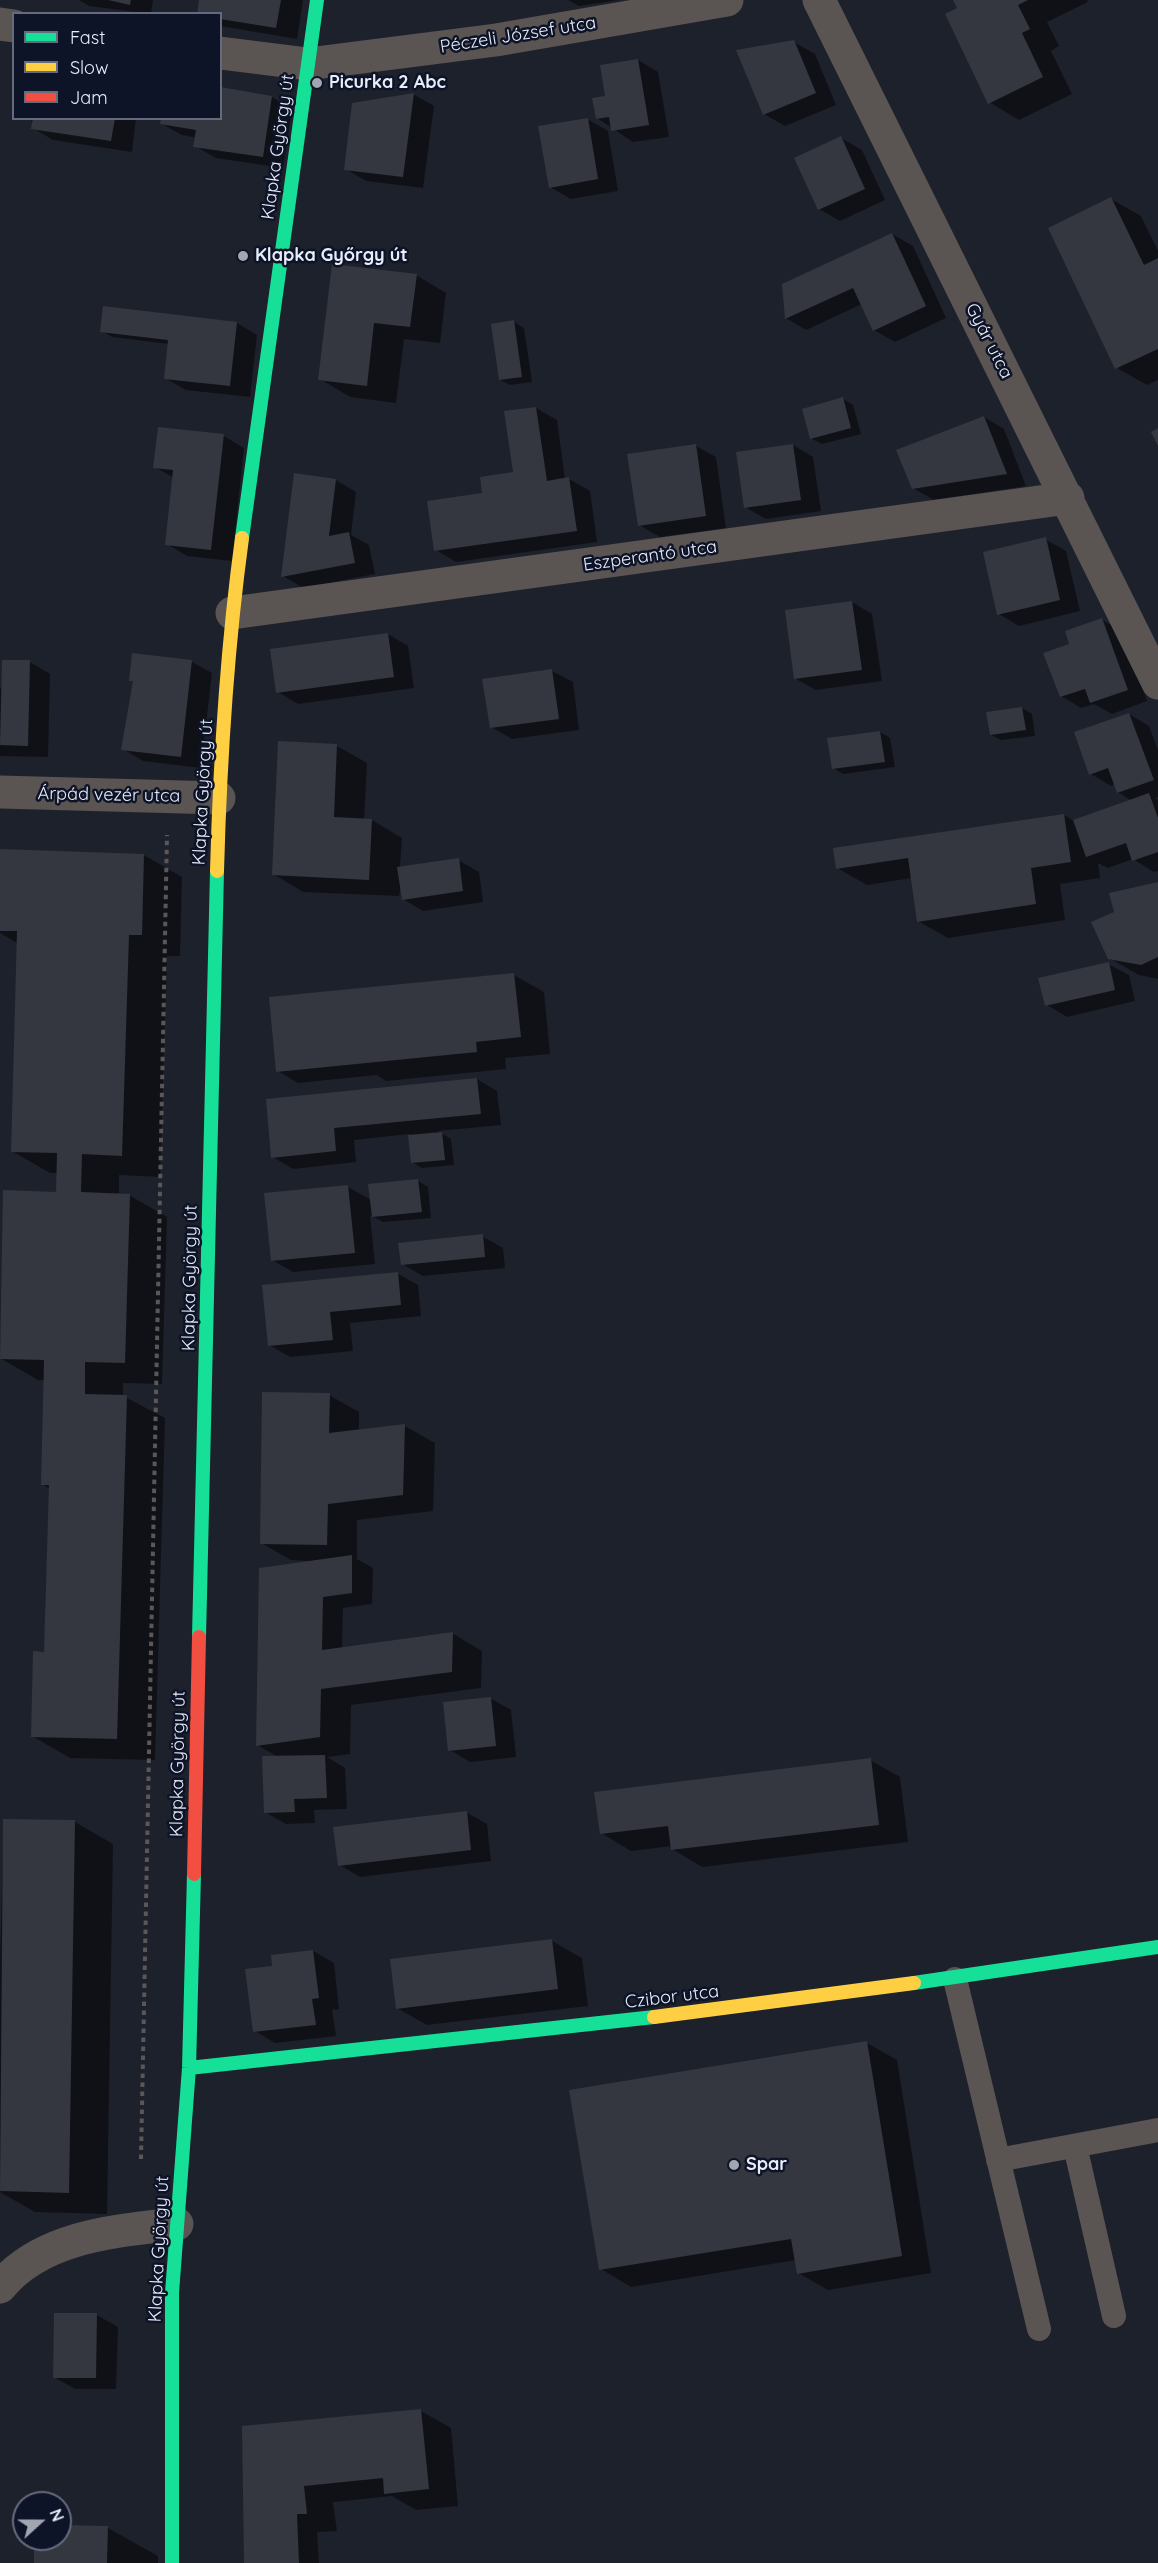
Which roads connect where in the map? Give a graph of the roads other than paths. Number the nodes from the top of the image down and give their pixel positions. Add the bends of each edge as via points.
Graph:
1 (317, 0) edge
2 (727, 0) edge
3 (819, 0) edge
4 (222, 53) edge
5 (308, 64) junction
6 (1068, 498) junction
7 (232, 613) junction
8 (1158, 683) edge
9 (0, 792) edge
10 (219, 798) junction
11 (1158, 1947) edge
12 (955, 1979) junction
13 (189, 2067) junction
14 (1158, 2130) edge
15 (1075, 2146) junction
16 (998, 2160) junction
17 (177, 2224) junction
18 (0, 2287) edge
19 (1114, 2316) dead end
20 (1039, 2330) dead end
21 (172, 2563) edge

1 - 5 main road, Klapka György út
2 - 5 street, Péczeli József utca via 496,40
3 - 6 street, Gyár utca
4 - 5 street, Péczeli József utca
5 - 7 main road, Klapka György út
6 - 7 street, Eszperantó utca
6 - 8 street, Gyár utca
7 - 10 main road, Klapka György út
9 - 10 street, Árpád vezér utca
10 - 13 main road, Klapka György út
11 - 12 main road, Czibor utca
12 - 13 main road, Czibor utca via 474,2040
12 - 16 lane
13 - 17 main road, Klapka György út
14 - 15 lane
15 - 16 lane
15 - 19 lane
16 - 20 lane
17 - 18 street via 58,2246 24,2263
17 - 21 main road, Klapka György út via 172,2293

